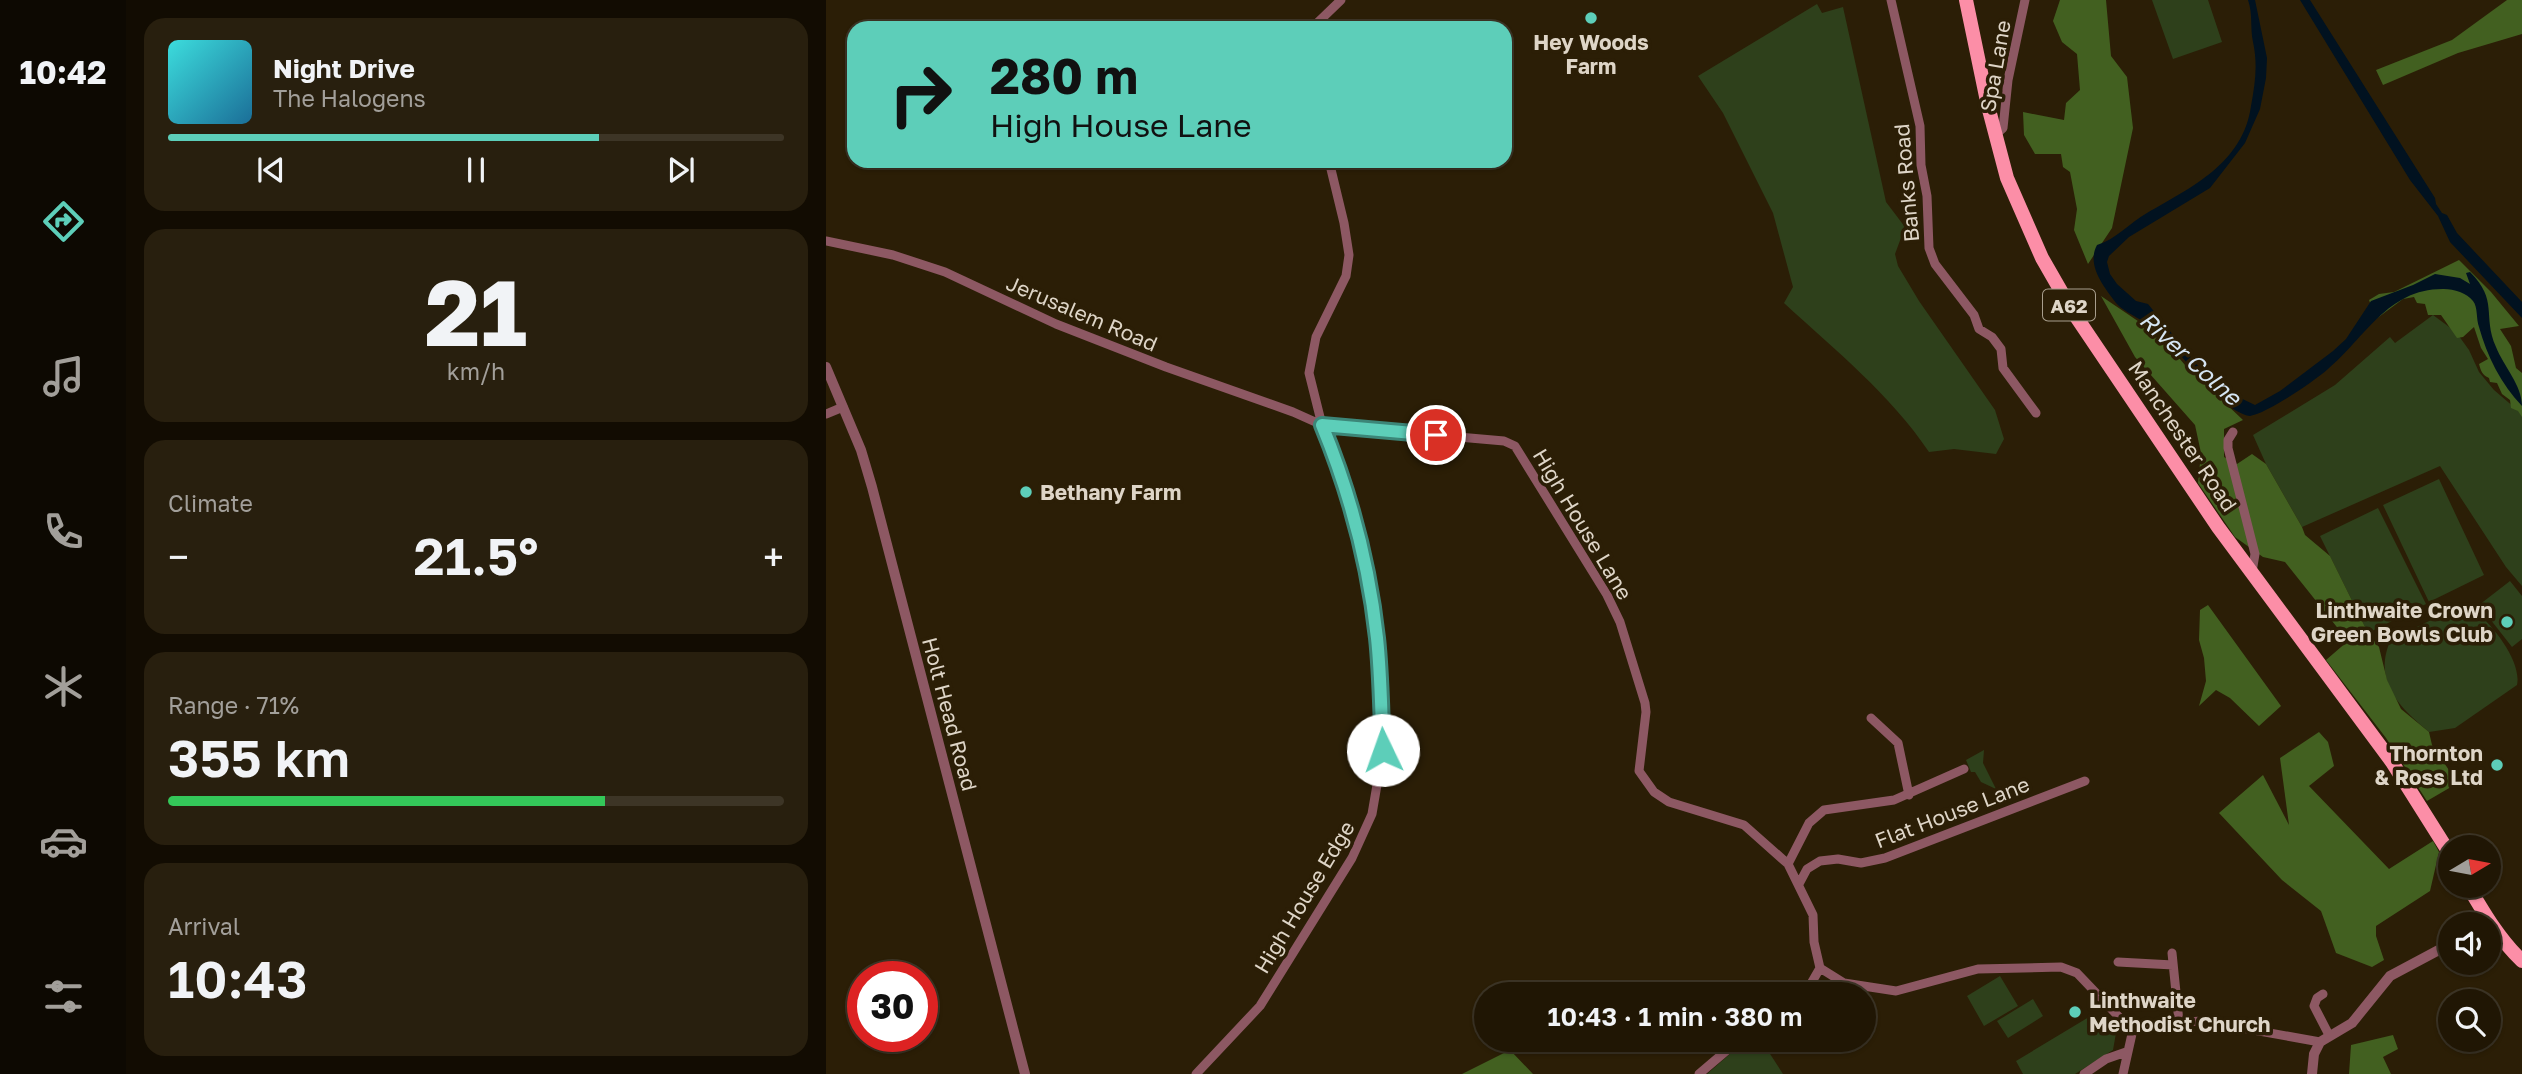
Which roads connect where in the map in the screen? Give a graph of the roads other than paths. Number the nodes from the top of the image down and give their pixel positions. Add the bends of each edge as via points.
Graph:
1 (1341, 0) edge
2 (1891, 0) edge
3 (1966, 0) edge
4 (2025, 0) edge
5 (1319, 21) edge
6 (1995, 135) junction
7 (1331, 168) edge
8 (826, 242) edge
9 (826, 367) edge
10 (843, 407) junction
11 (2036, 413) dead end
12 (826, 414) edge
13 (1322, 425) junction
14 (2233, 432) dead end
15 (2252, 572) junction
16 (1871, 718) dead end
17 (1964, 769) dead end
18 (2085, 781) dead end
19 (1909, 795) junction
20 (2438, 836) edge
21 (1788, 864) junction
22 (1800, 884) junction
23 (2501, 938) edge
24 (2438, 950) edge
25 (2172, 953) dead end
26 (2522, 961) edge
27 (2118, 962) dead end
28 (2173, 965) junction
29 (1820, 968) junction
30 (1812, 982) edge
31 (1842, 982) edge
32 (1876, 988) edge
33 (2323, 994) dead end
34 (2179, 1022) junction
35 (2134, 1025) junction
36 (2325, 1038) junction
37 (1725, 1052) edge
38 (2126, 1052) junction
39 (1025, 1074) edge
40 (1196, 1074) edge
41 (1699, 1074) edge
42 (2084, 1074) edge
43 (2123, 1074) edge
44 (2312, 1074) edge

1 - 5 street
2 - 11 street, Banks Road via 1920,126 1934,264 1974,315 1979,330 2001,349 2003,368
3 - 6 main road, Manchester Road / A62
4 - 6 street, Spa Lane via 2003,128
6 - 15 main road, Manchester Road / A62 via 2007,178 2042,258 2088,334
7 - 13 street, High House Edge via 1349,255 1346,276 1316,337 1309,373
8 - 13 street, Jerusalem Road via 893,255 945,272 1056,324
9 - 10 street, Holt Head Road
10 - 12 street
10 - 39 street, Holt Head Road via 872,487
13 - 21 street, High House Lane via 1504,441 1515,446 1608,595 1620,622 1646,712 1639,771 1654,792 1669,802 1744,825
13 - 40 street, High House Edge via 1342,472 1365,561 1377,638 1383,750 1372,814 1352,858 1260,1006
14 - 15 street via 2228,448 2255,554
15 - 20 main road, Manchester Road / A62 via 2392,762
16 - 19 street via 1898,743
17 - 19 street
18 - 22 street, Flat House Lane via 1885,858 1861,863 1820,861 1807,869
19 - 21 street via 1824,810 1809,823
21 - 22 street, High House Lane
22 - 29 street, High House Lane via 1813,915
23 - 26 main road
24 - 36 street via 2390,976 2352,1023
25 - 28 street
27 - 28 street
28 - 34 street
29 - 30 street
29 - 31 street
32 - 35 street via 1896,991 1978,969 2061,967 2077,973 2120,1018
33 - 36 street via 2314,1006
34 - 35 street
34 - 36 street
35 - 38 street
36 - 44 street via 2314,1055
37 - 41 street
38 - 42 street
38 - 43 street

